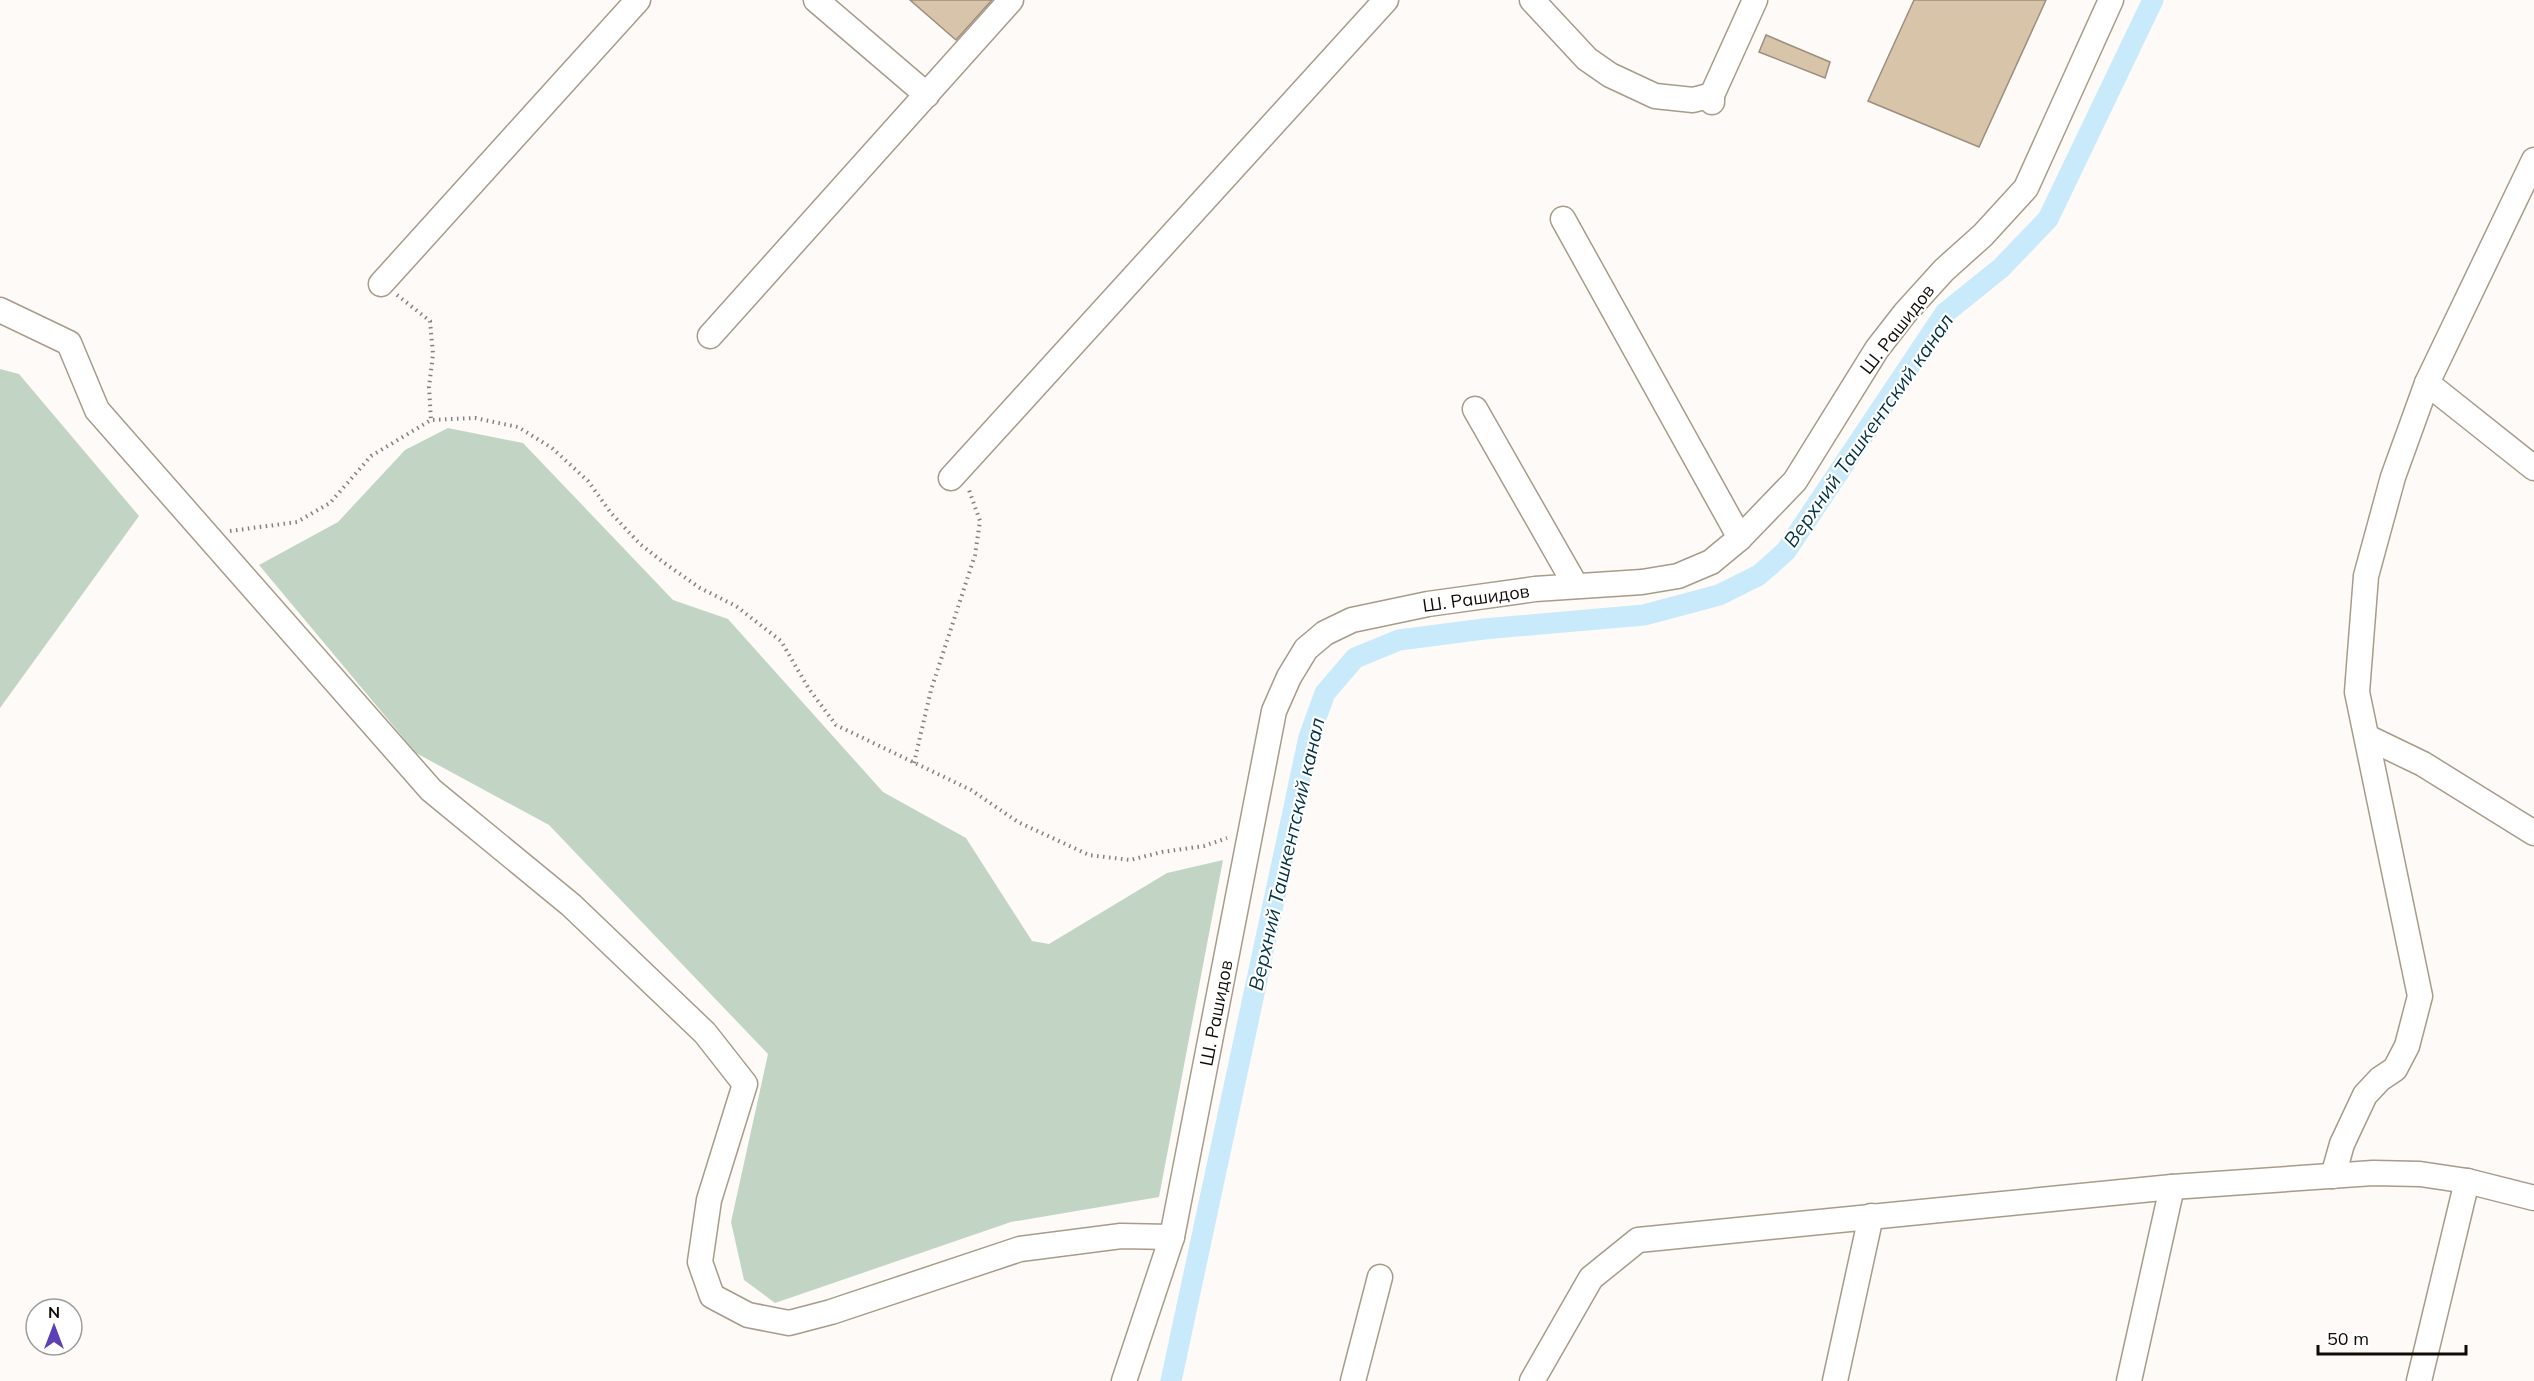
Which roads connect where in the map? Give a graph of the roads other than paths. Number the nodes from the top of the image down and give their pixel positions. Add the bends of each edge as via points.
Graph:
1 (638, 0) edge
2 (816, 0) edge
3 (1011, 0) edge
4 (1386, 0) edge
5 (1532, 0) edge
6 (1755, 0) edge
7 (2111, 0) edge
8 (927, 95) junction
9 (2533, 167) edge
10 (1563, 219) dead end
11 (381, 284) road end
12 (0, 310) edge
13 (710, 336) dead end
14 (2427, 383) junction
15 (1475, 410) dead end
16 (2534, 468) edge
17 (951, 478) road end
18 (1740, 538) junction
19 (1576, 586) junction
20 (2367, 737) junction
21 (2534, 833) edge
22 (2333, 1176) junction
23 (2467, 1181) junction
24 (2172, 1187) junction
25 (2534, 1198) edge
26 (1871, 1216) junction
27 (1172, 1237) junction
28 (1380, 1277) dead end
29 (1124, 1381) edge
30 (1353, 1381) edge
31 (1532, 1381) edge
32 (1835, 1381) edge
33 (2129, 1381) edge
34 (2419, 1381) edge

1 - 11 street
2 - 8 street
3 - 8 street
4 - 17 street
5 - 6 street via 1587,58 1610,75 1655,96 1693,100 1712,99
7 - 18 street, Ш. Рашидов via 2026,188 1905,313 1876,349 1795,481
8 - 13 street
9 - 14 street
10 - 18 street
12 - 27 street via 69,344 97,410 431,790 571,905 705,1033 745,1084 709,1200 700,1263 712,1296 748,1315 789,1323 1020,1249 1121,1236
14 - 16 street
14 - 20 street via 2393,477 2366,576 2357,692
15 - 19 street
18 - 19 street, Ш. Рашидов via 1711,562 1678,576
19 - 27 street, Ш. Рашидов via 1428,604 1352,620 1325,633 1306,649 1288,677 1274,711
20 - 21 street via 2423,764
20 - 22 street via 2420,996 2407,1046 2395,1068 2365,1095 2342,1144
22 - 23 street via 2420,1174
22 - 24 street
23 - 25 street
23 - 34 street
24 - 26 street
24 - 33 street
26 - 31 street via 1638,1240 1591,1278
26 - 32 street
27 - 29 street, Ш. Рашидов
28 - 30 street

